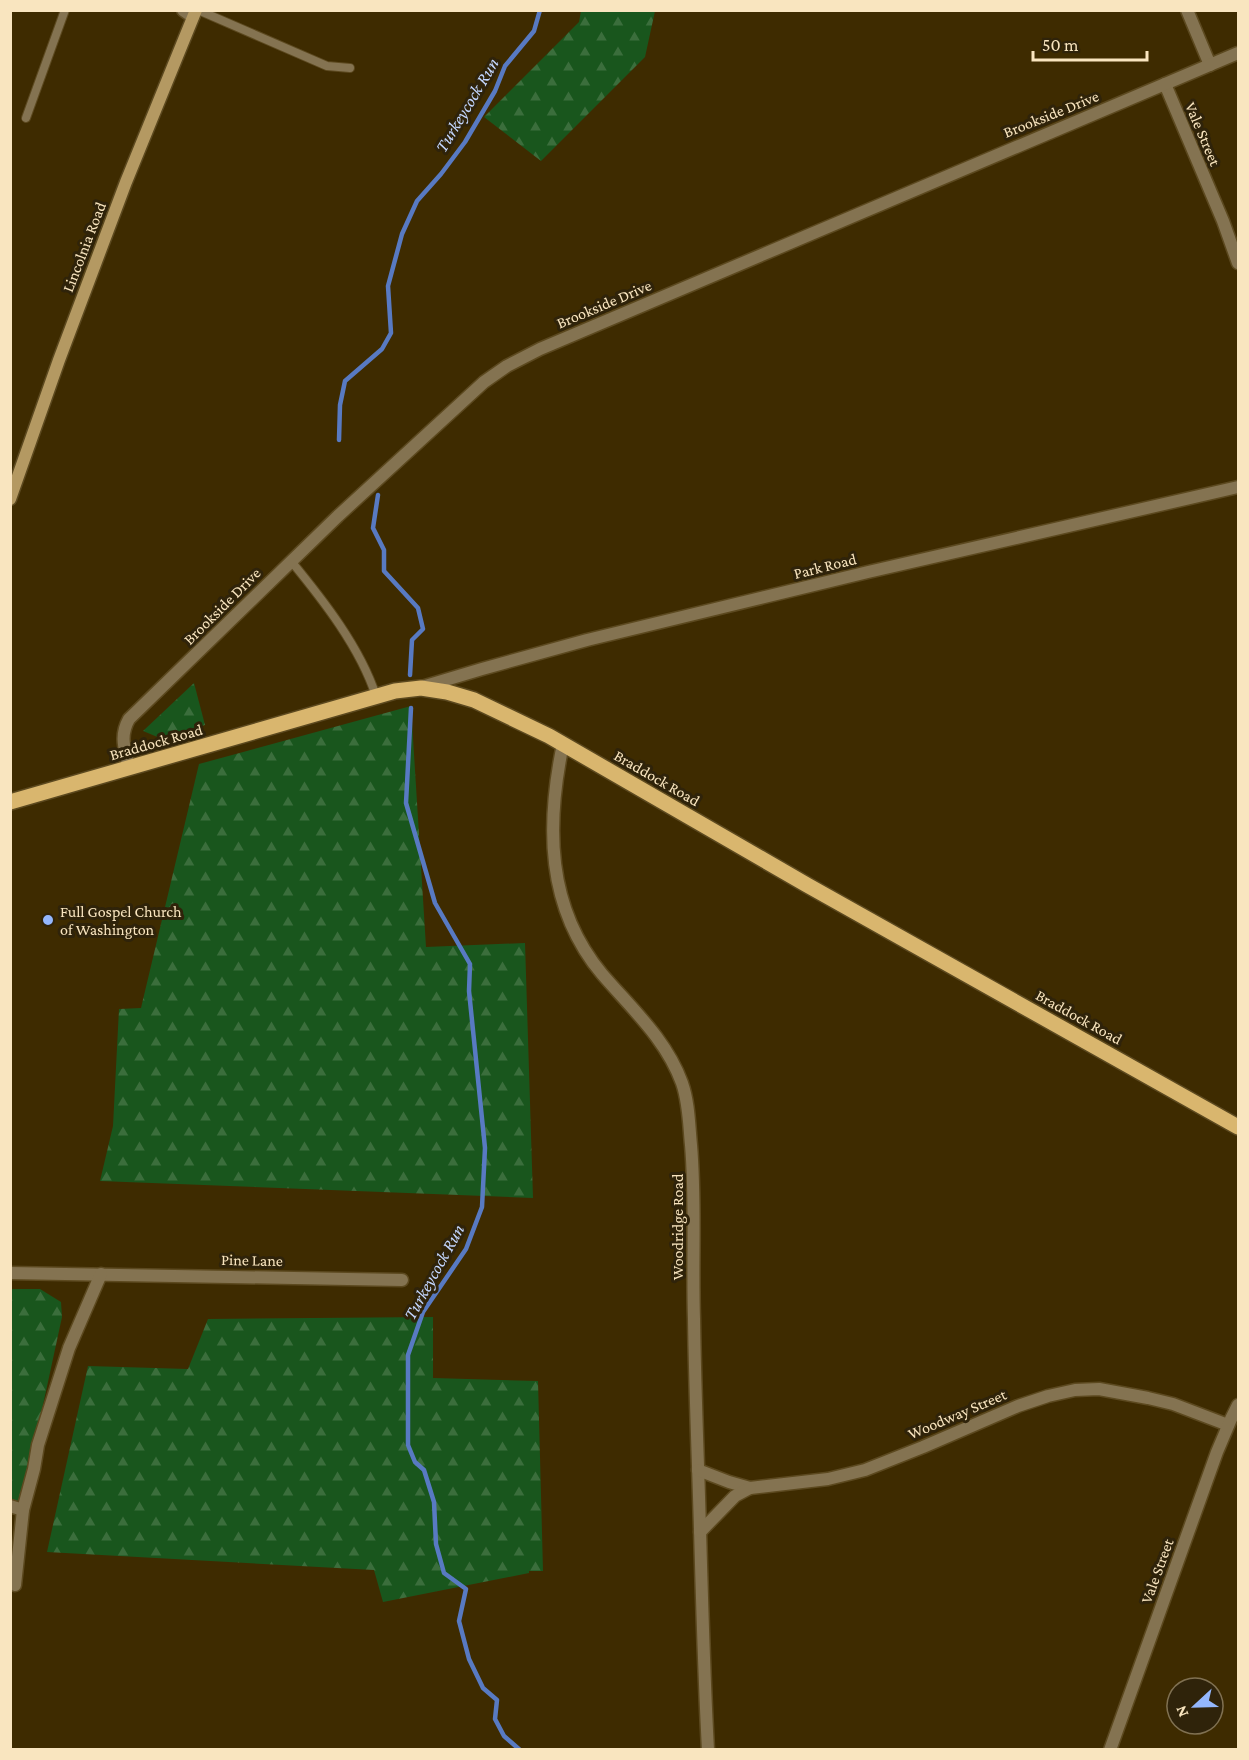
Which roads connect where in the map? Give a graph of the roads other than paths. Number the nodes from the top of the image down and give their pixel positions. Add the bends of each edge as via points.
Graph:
1 (65, 10) edge
2 (1187, 10) edge
3 (193, 12) edge
4 (1239, 53) edge
5 (1210, 65) junction
6 (350, 68) dead end
7 (1164, 84) junction
8 (26, 118) dead end
9 (1239, 263) edge
10 (1239, 487) edge
11 (10, 499) edge
12 (291, 561) junction
13 (421, 688) junction
14 (376, 696) junction
15 (563, 744) junction
16 (129, 768) junction
17 (10, 802) edge
18 (1239, 1127) edge
19 (10, 1273) edge
20 (100, 1274) junction
21 (402, 1280) dead end
22 (1239, 1405) edge
23 (1228, 1425) junction
24 (698, 1470) junction
25 (750, 1488) junction
26 (10, 1506) edge
27 (23, 1510) junction
28 (700, 1532) junction
29 (15, 1585) dead end
30 (708, 1749) edge
31 (1110, 1749) edge

1 - 8 lane
2 - 5 street
3 - 6 lane via 327,66
3 - 11 main road, Lincolnia Road via 59,360
4 - 5 street, Brookside Drive
5 - 7 street, Brookside Drive
7 - 9 street, Vale Street
7 - 12 street, Brookside Drive via 507,366 484,382
10 - 13 street, Park Road via 587,640
12 - 14 lane via 355,650
12 - 16 street, Brookside Drive via 129,719 123,740
13 - 14 main road, Braddock Road
13 - 15 main road, Braddock Road via 474,700
14 - 16 main road, Braddock Road
15 - 18 main road, Braddock Road
15 - 24 street, Woodridge Road via 553,809 562,904 601,973 665,1048 683,1087 689,1113 694,1180
16 - 17 main road, Braddock Road
19 - 20 street, Pine Lane
20 - 21 street, Pine Lane
20 - 27 street via 57,1384
22 - 23 street, Vale Street
23 - 25 street, Woodway Street via 1148,1398 1099,1389 1075,1390 1018,1406 865,1470 828,1479
23 - 31 street, Vale Street
24 - 25 street, Woodway Street
24 - 28 street, Woodridge Road
25 - 28 street via 735,1496
26 - 27 street
27 - 29 street
28 - 30 street, Woodridge Road

